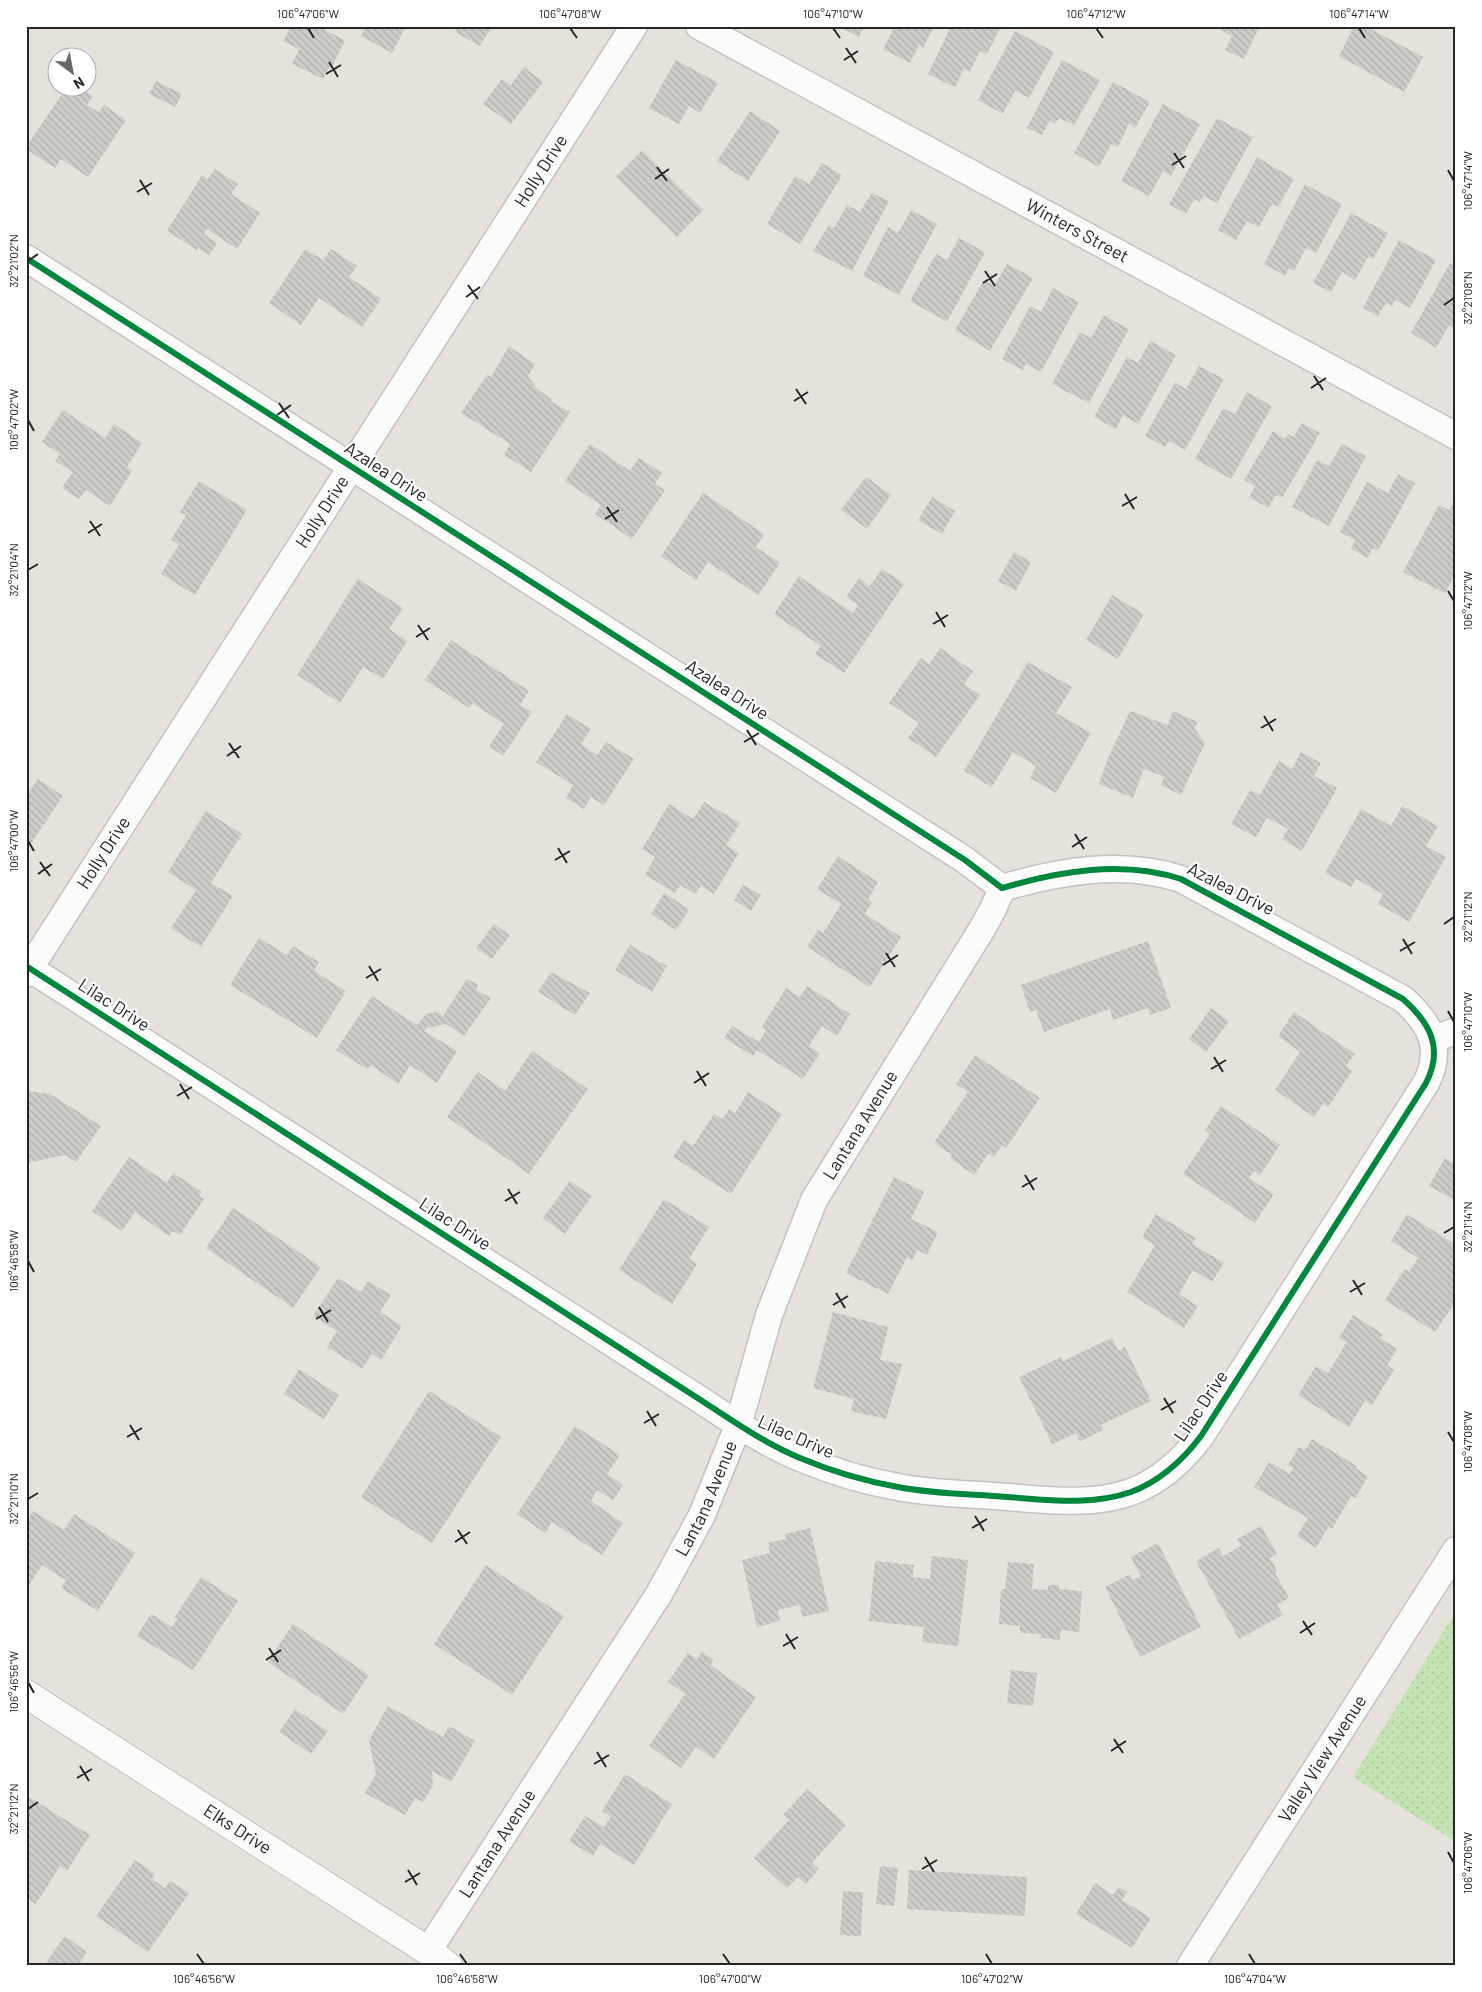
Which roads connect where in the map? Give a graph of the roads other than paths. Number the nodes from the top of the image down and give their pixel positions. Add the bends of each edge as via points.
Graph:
1 (634, 26) edge
2 (698, 26) edge
3 (26, 258) edge
4 (1456, 436) edge
5 (351, 468) junction
6 (1002, 888) junction
7 (27, 970) edge
8 (1444, 1035) edge
9 (738, 1426) junction
10 (1456, 1550) edge
11 (26, 1694) edge
12 (438, 1958) edge
13 (1190, 1966) edge

1 - 5 street, Holly Drive
2 - 4 street, Winters Street
3 - 5 street, Azalea Drive
5 - 6 street, Azalea Drive via 965,860
5 - 7 street, Holly Drive
6 - 8 street, Azalea Drive via 1041,878 1116,868 1145,870 1181,879 1403,999
6 - 9 street, Lantana Avenue via 982,929 814,1200 769,1315
7 - 9 street, Lilac Drive
8 - 9 street, Lilac Drive via 1426,1083 1201,1436 1189,1452 1154,1480 1110,1498 1084,1501 899,1488 852,1477 807,1461
9 - 12 street, Lantana Avenue via 702,1515 659,1594
10 - 13 street, Valley View Avenue
11 - 12 main road, Elks Drive

